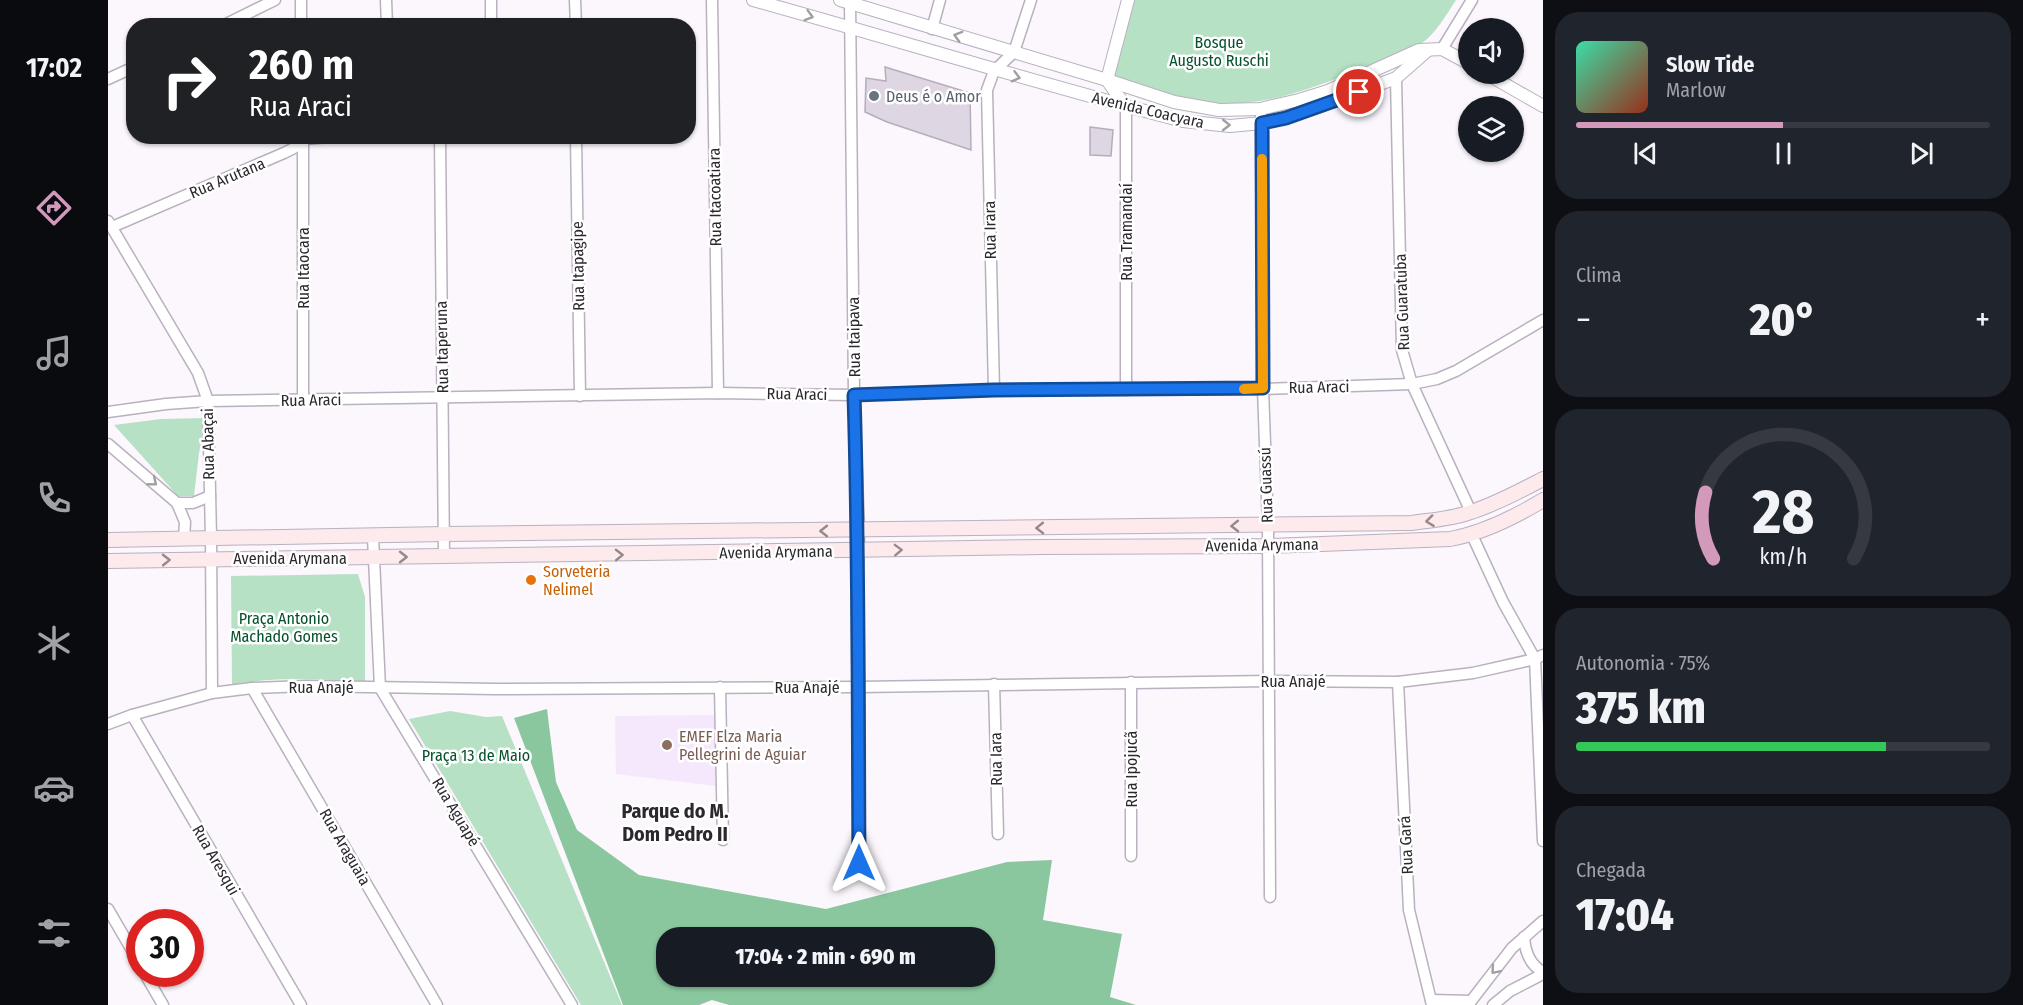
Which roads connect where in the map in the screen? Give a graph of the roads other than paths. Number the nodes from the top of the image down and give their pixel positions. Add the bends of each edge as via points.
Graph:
1 (275, 0) edge
2 (301, 0) edge
3 (386, 0) edge
4 (491, 0) edge
5 (575, 0) edge
6 (712, 0) edge
7 (753, 0) edge
8 (940, 0) edge
9 (1031, 0) edge
10 (1128, 0) edge
11 (1472, 0) edge
12 (846, 1) edge
13 (238, 18) edge
14 (301, 18) edge
15 (387, 18) edge
16 (491, 18) edge
17 (576, 18) edge
18 (850, 27) junction
19 (932, 29) junction
20 (1443, 49) junction
21 (1428, 50) junction
22 (1014, 52) junction
23 (1458, 57) edge
24 (126, 71) edge
25 (994, 71) junction
26 (1396, 78) junction
27 (108, 79) edge
28 (1107, 80) junction
29 (1504, 84) edge
30 (1126, 107) junction
31 (1543, 107) edge
32 (1260, 109) junction
33 (1262, 123) junction
34 (298, 144) edge
35 (303, 144) edge
36 (440, 144) edge
37 (576, 144) edge
38 (110, 224) edge
39 (1543, 320) edge
40 (1412, 384) junction
41 (1263, 388) junction
42 (994, 390) junction
43 (1126, 390) junction
44 (717, 393) junction
45 (854, 395) junction
46 (580, 396) junction
47 (442, 397) junction
48 (303, 400) junction
49 (208, 402) junction
50 (108, 412) edge
51 (108, 444) edge
52 (1543, 478) edge
53 (210, 496) junction
54 (1543, 500) edge
55 (177, 504) junction
56 (1471, 512) junction
57 (1268, 526) junction
58 (859, 531) junction
59 (445, 534) junction
60 (1472, 535) junction
61 (373, 537) junction
62 (212, 538) junction
63 (184, 539) junction
64 (108, 540) edge
65 (1267, 546) junction
66 (857, 551) junction
67 (375, 557) junction
68 (444, 557) junction
69 (211, 559) junction
70 (108, 561) edge
71 (1539, 657) edge
72 (1269, 681) junction
73 (1131, 682) junction
74 (1398, 682) junction
75 (994, 684) junction
76 (720, 687) junction
77 (858, 687) junction
78 (252, 688) junction
79 (380, 688) junction
80 (212, 693) junction
81 (132, 715) junction
82 (108, 724) edge
83 (998, 834) dead end
84 (723, 840) dead end
85 (1543, 841) edge
86 (1131, 856) dead end
87 (859, 863) dead end
88 (1270, 897) dead end
89 (108, 909) edge
90 (1543, 921) edge
91 (1524, 937) junction
92 (126, 940) edge
93 (1543, 973) edge
94 (153, 987) edge
95 (1432, 1003) edge
96 (1470, 1003) edge
97 (163, 1005) edge
98 (301, 1005) edge
99 (437, 1005) edge
100 (572, 1005) edge
101 (1493, 1005) edge

1 - 13 street
2 - 14 street
3 - 15 street
4 - 16 street
5 - 17 street
6 - 44 street, Rua Itacoatiara
7 -> 18 street, Avenida Coacyara
8 - 19 street
9 - 22 street
10 - 28 street
11 - 20 street
12 - 18 street, Rua Itaipava
12 - 19 street, Avenida Coacyara
18 - 25 street, Avenida Coacyara
18 - 45 street, Rua Itaipava
22 -> 19 street, Avenida Coacyara
20 - 21 street
20 - 23 street
21 - 26 street, Avenida Coacyara
21 - 32 street, Avenida Coacyara via 1414,52 1328,91
22 - 25 street
22 - 28 street, Avenida Coacyara
24 - 27 street
25 -> 30 street, Avenida Coacyara
25 - 42 street, Rua Irara via 987,90
26 - 33 street, Avenida Coacyara
26 - 40 street, Rua Guaratuba via 1402,350
28 - 30 street
28 - 32 street, Avenida Coacyara via 1201,108
29 - 31 street
30 -> 33 street, Avenida Coacyara via 1183,122 1230,126
30 - 43 street, Rua Tramandaí
32 - 33 street, Rua Guassú
33 - 41 street, Rua Guassú
34 - 38 street, Rua Arutana
35 - 48 street, Rua Itaocara
36 - 47 street, Rua Itaperuna
37 - 46 street, Rua Itapagipe
38 - 49 street, Rua Abaçai via 198,373
39 - 40 street, Rua Araci via 1456,371
40 - 41 street, Rua Araci
40 - 56 street, Rua Guaratuba
41 - 43 street, Rua Araci
41 - 57 street, Rua Guassú
42 - 43 street, Rua Araci
42 - 45 street, Rua Araci
44 - 45 street, Rua Araci
44 - 46 street, Rua Araci
45 - 58 street, Rua Itaipava
46 - 47 street, Rua Araci
47 - 48 street, Rua Araci
47 - 59 street, Rua Itaperuna
48 - 49 street, Rua Araci
49 - 50 street, Rua Araci
49 - 53 street, Rua Abaçai
51 -> 55 street
52 - 56 main road, Avenida Arymana
53 - 55 street
53 - 62 street, Rua Abaçai
54 - 60 main road, Avenida Arymana
55 - 63 street via 184,522
56 -> 57 main road, Avenida Arymana via 1412,523
57 -> 58 main road, Avenida Arymana
57 - 65 street, Rua Guassú
58 -> 59 main road, Avenida Arymana
58 - 66 street, Rua Itaipava
59 - 61 main road, Avenida Arymana
59 - 68 street, Rua Itaperuna
60 - 65 main road, Avenida Arymana
60 - 71 street via 1503,602
61 - 62 main road, Avenida Arymana
61 - 67 street, Rua Aguapé
62 - 63 main road, Avenida Arymana
62 - 69 street, Rua Abaçai
63 - 64 main road, Avenida Arymana
66 -> 65 main road, Avenida Arymana
65 - 72 street, Rua Guassú
68 -> 66 main road, Avenida Arymana
66 - 77 street, Rua Itaipava
67 -> 68 main road, Avenida Arymana
67 - 69 main road, Avenida Arymana
67 - 79 street, Rua Aguapé
70 -> 69 main road, Avenida Arymana
69 - 80 street, Rua Abaçai
71 - 74 street, Rua Anajé via 1473,673
71 - 85 street
72 - 73 street, Rua Anajé
72 - 74 street, Rua Anajé
72 - 88 street, Rua Guassú
73 - 75 street, Rua Anajé
73 - 86 street, Rua Ipojucã
74 - 95 street, Rua Gará via 1409,910
75 - 77 street, Rua Anajé
75 - 83 street, Rua Iara
76 - 77 street, Rua Anajé
76 - 79 street, Rua Anajé
76 - 84 street
77 - 87 street, Rua Itaipava
78 - 79 street, Rua Anajé
78 - 80 street, Rua Anajé
78 - 99 street, Rua Araguaia
79 - 100 street, Rua Aguapé
80 - 81 street, Rua Anajé
81 - 82 street, Rua Anajé
81 - 98 street, Rua Aresqui
89 - 92 street
90 - 91 street
91 - 93 street via 1530,960
91 -> 96 street
93 - 101 street
94 - 97 street
95 - 96 street

